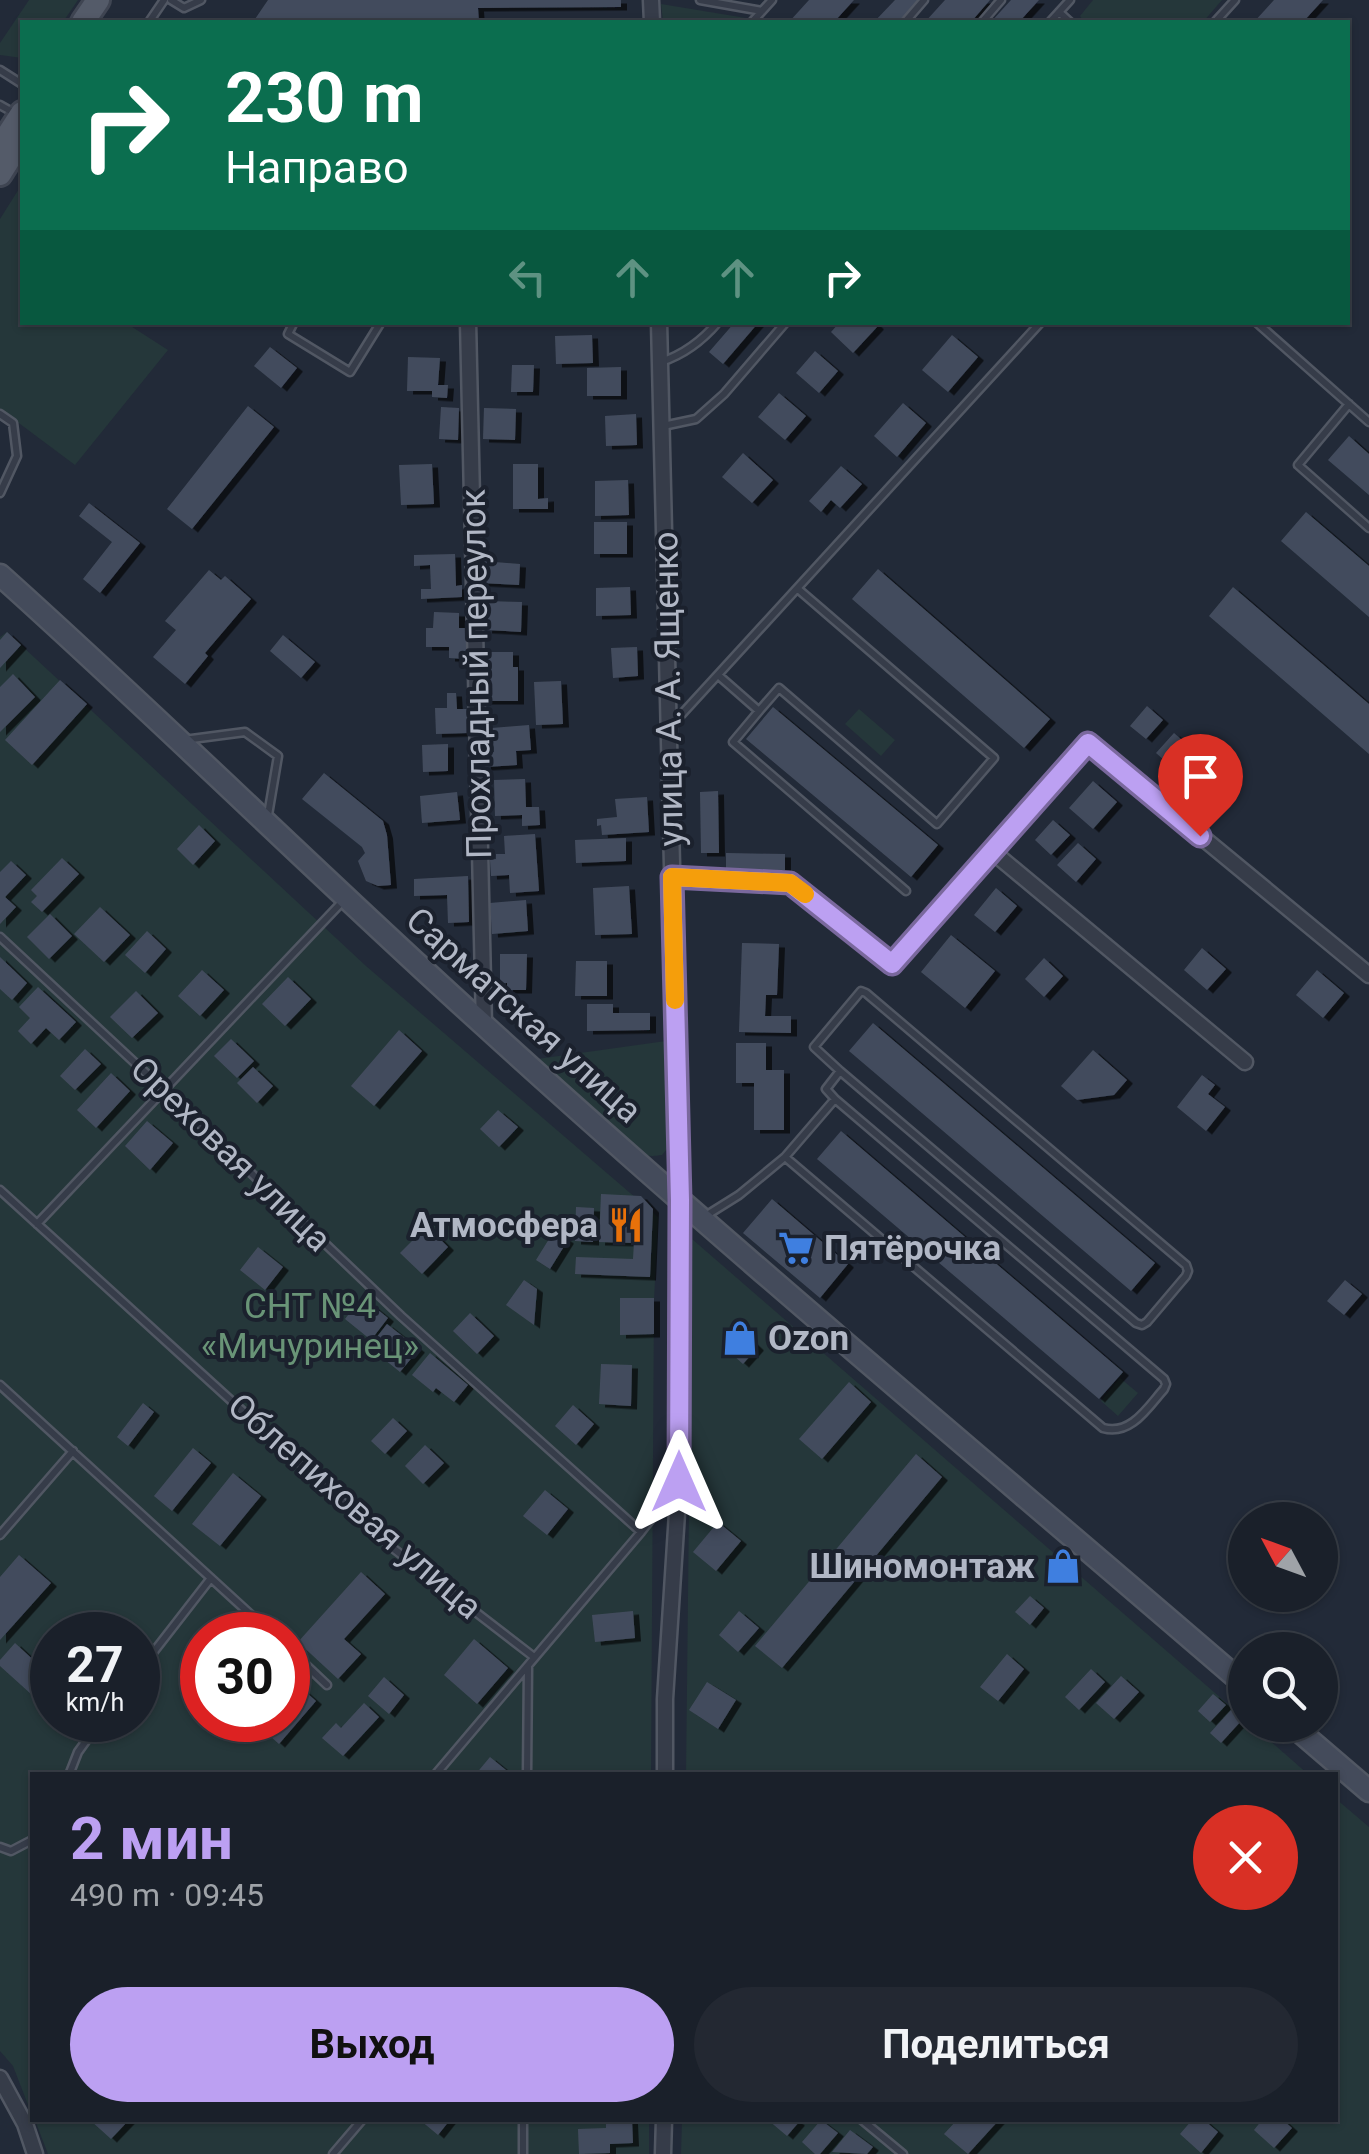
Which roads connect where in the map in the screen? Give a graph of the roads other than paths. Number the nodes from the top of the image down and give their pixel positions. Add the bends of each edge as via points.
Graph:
1 (167, 0) edge
2 (201, 0) edge
3 (700, 0) edge
4 (772, 0) edge
5 (924, 0) edge
6 (1002, 0) edge
7 (1070, 0) edge
8 (1236, 0) edge
9 (762, 10) junction
10 (1059, 12) junction
11 (151, 20) edge
12 (754, 20) edge
13 (906, 20) edge
14 (984, 20) edge
15 (1052, 20) edge
16 (1068, 20) edge
17 (1218, 20) edge
18 (16, 118) edge
19 (0, 146) edge
20 (0, 174) edge
21 (292, 325) edge
22 (379, 325) edge
23 (468, 325) edge
24 (659, 325) edge
25 (715, 325) edge
26 (783, 325) edge
27 (1037, 325) edge
28 (1259, 325) edge
29 (660, 362) junction
30 (1349, 404) junction
31 (0, 414) edge
32 (1369, 422) edge
33 (662, 426) junction
34 (0, 492) edge
35 (1369, 528) edge
36 (0, 575) edge
37 (798, 589) junction
38 (718, 676) junction
39 (759, 711) junction
40 (669, 728) junction
41 (180, 741) junction
42 (1088, 743) joint
43 (267, 821) junction
44 (993, 852) junction
45 (672, 877) junction
46 (906, 891) dead end
47 (347, 897) junction
48 (0, 937) edge
49 (1369, 975) edge
50 (484, 1026) junction
51 (1244, 1062) dead end
52 (840, 1071) junction
53 (164, 1089) junction
54 (834, 1099) junction
55 (785, 1157) junction
56 (0, 1190) edge
57 (680, 1200) junction
58 (701, 1218) junction
59 (37, 1224) junction
60 (0, 1384) edge
61 (73, 1451) junction
62 (679, 1482) junction
63 (641, 1532) junction
64 (0, 1535) edge
65 (212, 1578) junction
66 (248, 1612) edge
67 (160, 1644) edge
68 (534, 1658) junction
69 (528, 1666) junction
70 (310, 1668) edge
71 (1228, 1669) edge
72 (328, 1685) dead end
73 (85, 1742) edge
74 (1312, 1742) edge
75 (70, 1772) edge
76 (439, 1772) edge
77 (527, 1772) edge
78 (665, 1772) edge
79 (1369, 1791) edge
80 (30, 1841) edge
81 (0, 1847) edge
82 (0, 2078) edge
83 (360, 2122) edge
84 (524, 2122) edge
85 (664, 2122) edge
86 (864, 2122) edge
87 (36, 2154) edge
88 (332, 2154) edge
89 (523, 2154) edge
90 (664, 2154) edge
91 (903, 2154) edge

1 - 2 lane via 184,8
1 - 11 lane
3 - 9 lane
4 - 9 lane
5 - 13 lane
6 - 14 lane
7 - 10 lane
8 - 17 lane
9 - 12 lane
10 - 15 lane
10 - 16 lane
18 - 19 main road
18 - 20 main road
21 - 22 lane via 288,334 350,372
23 - 50 street, Прохладный переулок
24 - 29 street, улица А. А. Ященко
25 - 29 lane via 680,355
26 - 33 lane via 696,418
27 - 37 lane
28 - 30 lane
29 - 33 street, улица А. А. Ященко
30 - 32 lane
30 - 35 lane via 1298,465
31 - 34 lane via 12,423 17,456
33 - 40 street, улица А. А. Ященко
36 - 41 main road, Сарматская улица
37 - 38 lane
37 - 39 lane via 994,758 937,824 779,688
38 - 39 lane
38 - 40 lane
39 - 46 lane via 733,742
40 - 45 street, улица А. А. Ященко
41 - 43 main road, Сарматская улица
41 - 43 lane via 245,732 278,756
42 - 44 lane
42 - 49 street
43 - 47 main road, Сарматская улица
44 - 45 lane via 892,964 790,883
44 - 51 street
45 - 57 street, улица А. А. Ященко
47 - 50 main road, Сарматская улица
47 - 53 lane
48 - 53 lane, Ореховая улица
50 - 57 main road, Сарматская улица
52 - 52 lane via 814,1047 857,994 866,992 1186,1265 1186,1276 1148,1322 1136,1323
52 - 54 lane via 826,1090
53 - 59 lane
53 - 63 lane, Ореховая улица via 401,1316
54 - 55 lane
54 - 55 lane via 1164,1380 1138,1420 1104,1428
55 - 58 lane
56 - 59 lane, Облепиховая улица
57 - 58 main road, Сарматская улица
57 - 62 street, улица А. А. Ященко
58 - 71 main road, Сарматская улица
59 - 68 lane, Облепиховая улица via 394,1548
60 - 61 lane
61 - 64 lane
61 - 65 lane
62 - 63 lane
62 - 78 street, улица А. А. Ященко
63 - 68 lane
65 - 66 lane
65 - 67 lane
68 - 69 lane
69 - 76 lane
69 - 77 lane
70 - 72 lane
73 - 75 lane
74 - 79 main road
80 - 81 lane via 11,1852
82 - 87 street
83 - 88 lane
84 - 89 lane
85 - 90 street
86 - 91 lane

